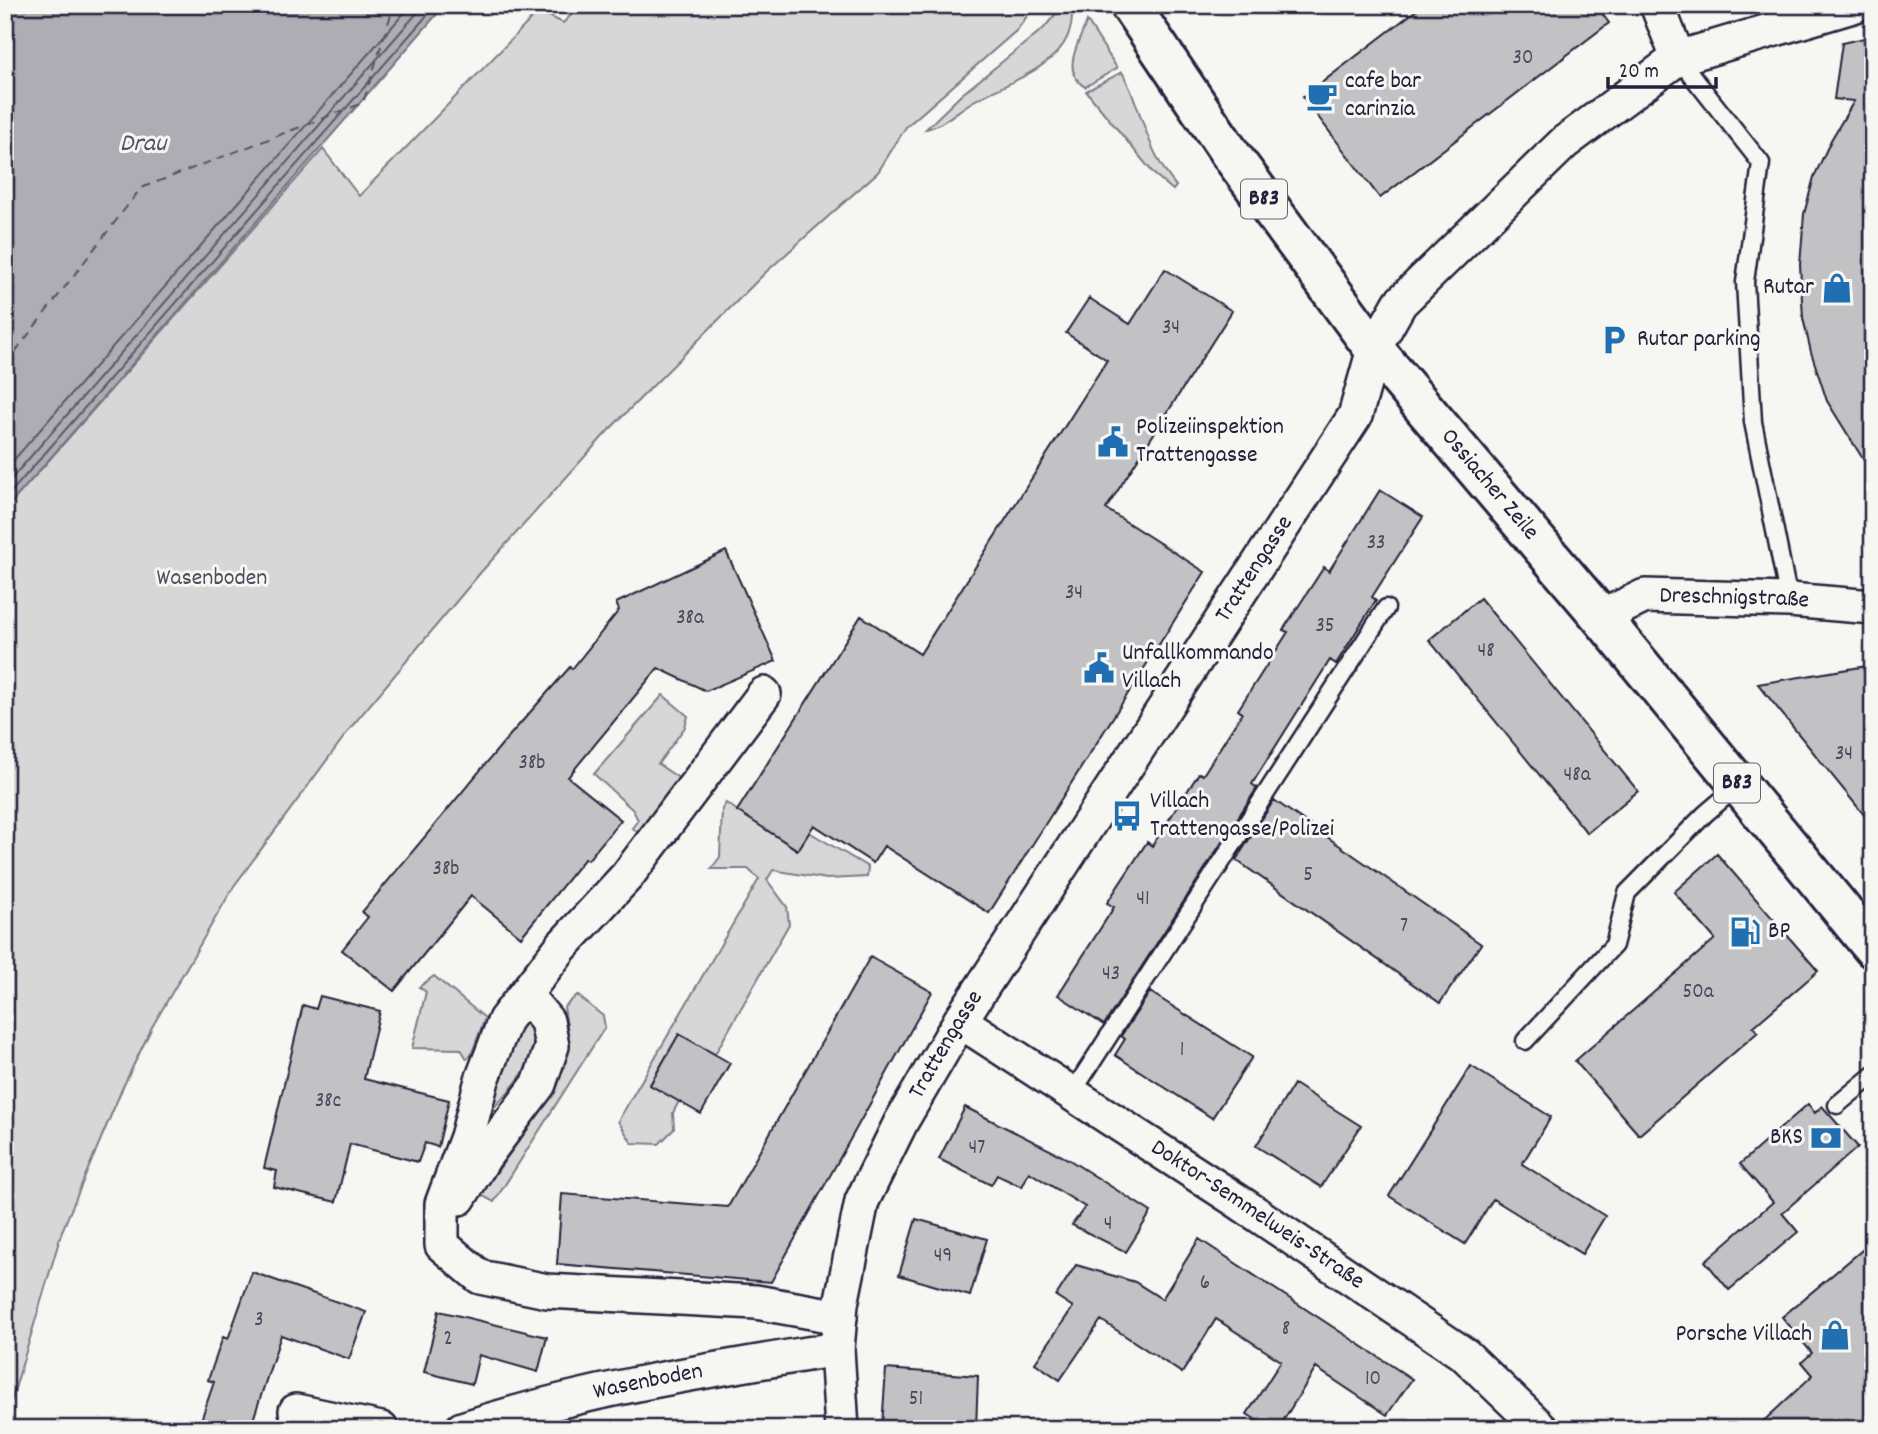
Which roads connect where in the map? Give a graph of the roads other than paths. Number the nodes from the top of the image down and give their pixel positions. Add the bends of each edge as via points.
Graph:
1 (1130, 5) edge
2 (1657, 5) edge
3 (1856, 5) edge
4 (1678, 58) junction
5 (1374, 349) junction
6 (1789, 600) junction
7 (1873, 607) edge
8 (1386, 608) dead end
9 (1601, 617) junction
10 (764, 694) dead end
11 (1739, 785) junction
12 (1873, 948) edge
13 (525, 995) junction
14 (960, 1021) junction
15 (1525, 1041) dead end
16 (1873, 1075) edge
17 (1072, 1093) junction
18 (1837, 1105) dead end
19 (442, 1227) junction
20 (838, 1333) junction
21 (296, 1412) dead end
22 (381, 1429) edge
23 (462, 1429) edge
24 (842, 1429) edge
25 (1542, 1429) edge

1 - 5 main road, Ossiacher Zeile / B83
2 - 4 street
3 - 4 street, Trattengasse
4 - 5 street, Trattengasse via 1565,142 1399,303
4 - 6 lane via 1761,163 1745,282 1753,422
5 - 9 main road, Ossiacher Zeile / B83
5 - 14 street, Trattengasse via 1355,416
6 - 7 street, Dreschnigstraße
6 - 9 street, Dreschnigstraße via 1645,596
8 - 17 lane
9 - 11 main road, Ossiacher Zeile / B83
10 - 13 street via 627,876 562,946
11 - 12 main road, Ossiacher Zeile / B83
11 - 15 lane via 1627,893 1614,945
13 - 19 street via 505,1020 482,1080 442,1204
13 - 19 street via 547,1021 552,1046 539,1084 485,1156
14 - 17 street, Doktor-Semmelweis-Straße
14 - 20 street, Trattengasse via 901,1122 862,1201
16 - 18 lane
17 - 25 street, Doktor-Semmelweis-Straße via 1465,1355
19 - 20 street via 442,1245 481,1277 547,1291 755,1303
20 - 23 street, Wasenboden via 520,1410
20 - 24 street, Trattengasse
21 - 22 street

